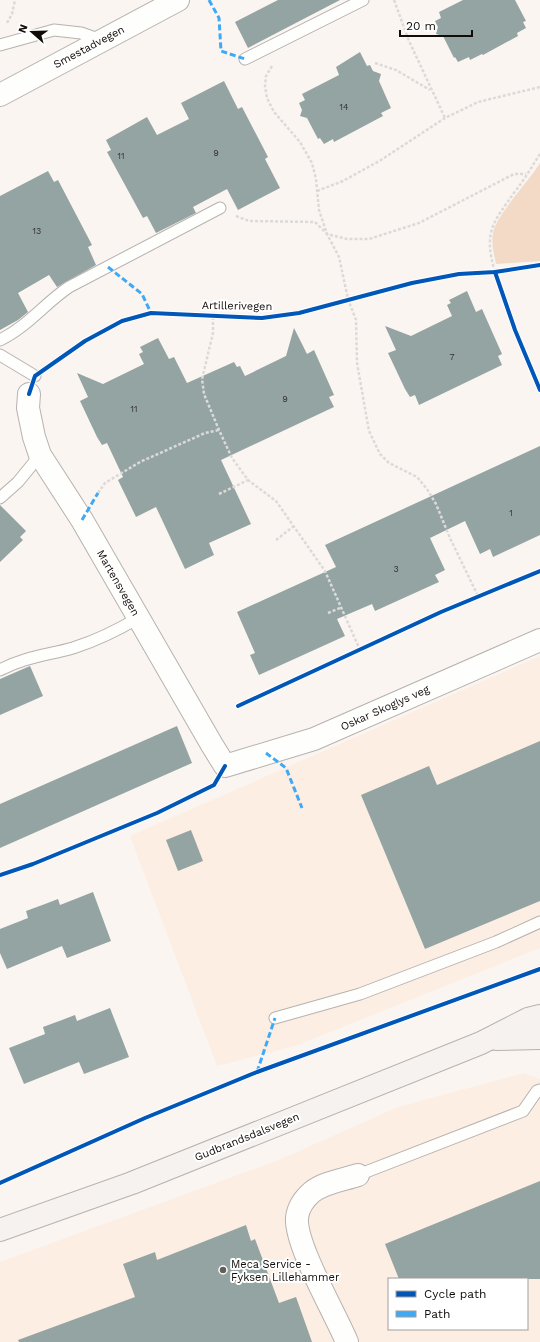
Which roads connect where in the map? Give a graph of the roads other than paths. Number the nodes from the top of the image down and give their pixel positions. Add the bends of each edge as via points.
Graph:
1 (178, 0) edge
2 (363, 0) edge
3 (102, 40) junction
4 (0, 45) edge
5 (246, 59) dead end
6 (0, 95) edge
7 (220, 208) road end
8 (0, 340) edge
9 (0, 355) edge
10 (32, 385) joint
11 (40, 455) junction
12 (0, 498) edge
13 (138, 618) junction
14 (540, 640) edge
15 (0, 670) edge
16 (225, 766) joint
17 (540, 922) edge
18 (540, 1016) edge
19 (275, 1018) dead end
20 (540, 1038) edge
21 (491, 1040) junction
22 (540, 1090) edge
23 (358, 1175) joint
24 (0, 1230) edge
25 (348, 1342) edge

1 - 3 street, Smestadvegen
2 - 5 lane
3 - 4 lane via 81,33 54,30
3 - 6 street, Smestadvegen
7 - 8 lane via 69,287 28,322
9 - 10 lane
10 - 11 street, Martensvegen via 28,408
11 - 12 lane via 18,482
11 - 13 street, Martensvegen via 82,520
13 - 15 lane via 73,648 29,657
13 - 16 street, Martensvegen
14 - 16 street, Oskar Skoglys veg via 314,739
17 - 19 lane via 496,942 360,994
18 - 21 main road, Gudbrandsdalsvegen via 528,1019
20 - 21 main road, Gudbrandsdalsvegen via 514,1037
21 - 24 main road, Gudbrandsdalsvegen via 132,1183
22 - 23 lane via 523,1112
23 - 25 street via 320,1187 303,1202 297,1217 300,1238 308,1260

